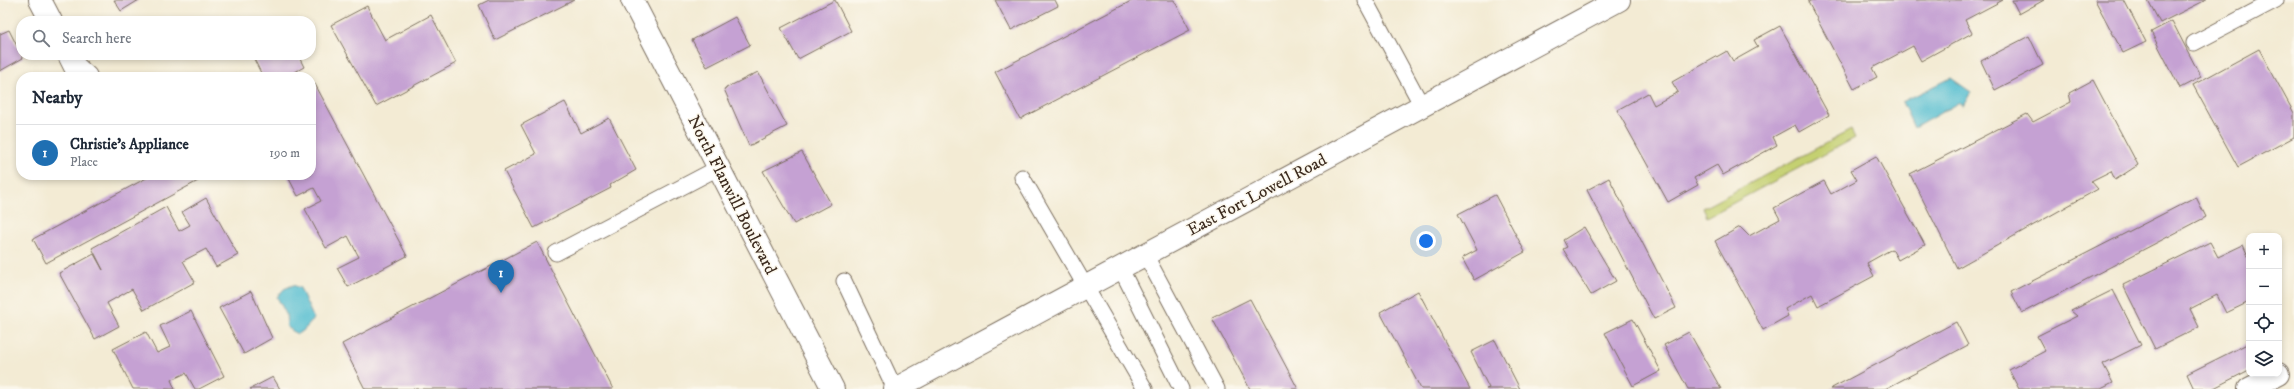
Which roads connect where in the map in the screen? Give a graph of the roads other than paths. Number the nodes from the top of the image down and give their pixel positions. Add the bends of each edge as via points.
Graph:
1 (40, 0) edge
2 (632, 0) edge
3 (1366, 0) edge
4 (1619, 0) edge
5 (2276, 0) edge
6 (48, 16) edge
7 (2194, 43) dead end
8 (72, 60) edge
9 (80, 72) edge
10 (1422, 106) junction
11 (718, 168) junction
12 (1022, 177) dead end
13 (556, 253) dead end
14 (1146, 254) junction
15 (1120, 267) junction
16 (844, 281) dead end
17 (1084, 287) junction
18 (2294, 366) edge
19 (2282, 372) edge
20 (2273, 377) edge
21 (906, 386) edge
22 (833, 389) edge
23 (1145, 389) edge
24 (1181, 389) edge
25 (1217, 389) edge
26 (2249, 389) edge

1 - 6 main road
2 - 11 main road, North Flanwill Boulevard
3 - 10 lane
4 - 10 main road, East Fort Lowell Road
5 - 7 lane
8 - 9 main road
10 - 14 main road, East Fort Lowell Road
11 - 13 lane
11 - 22 main road, North Flanwill Boulevard
12 - 17 lane
14 - 15 main road, East Fort Lowell Road
14 - 25 lane
15 - 17 main road, East Fort Lowell Road
15 - 24 lane
16 - 21 lane
17 - 21 main road, East Fort Lowell Road
17 - 23 lane
18 - 19 main road
20 - 26 main road

